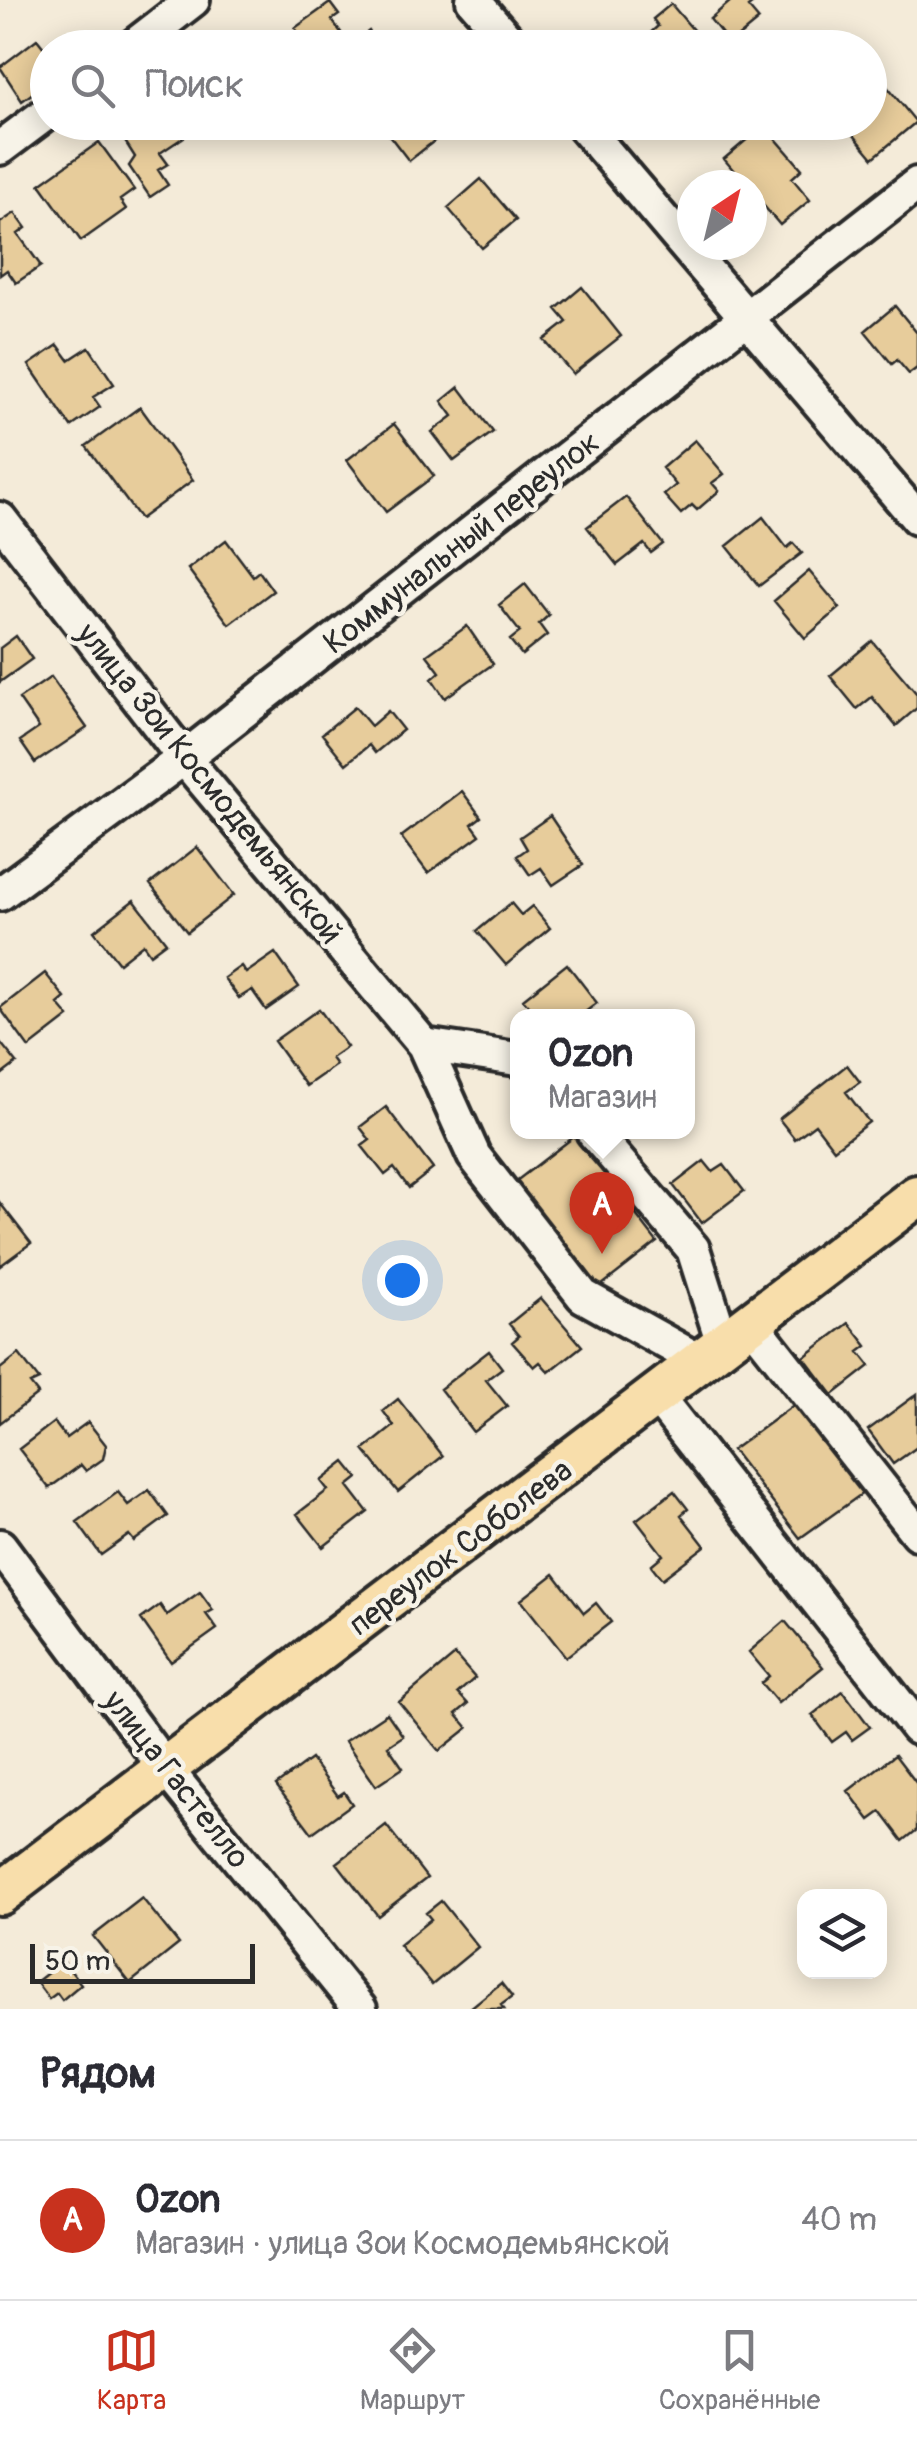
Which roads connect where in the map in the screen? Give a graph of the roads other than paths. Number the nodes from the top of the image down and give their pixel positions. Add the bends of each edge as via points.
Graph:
1 (193, 0) edge
2 (473, 0) edge
3 (154, 30) edge
4 (499, 30) edge
5 (30, 126) edge
6 (596, 140) edge
7 (0, 148) edge
8 (917, 184) edge
9 (750, 316) junction
10 (917, 518) edge
11 (0, 519) edge
12 (184, 758) junction
13 (0, 894) edge
14 (424, 1045) junction
15 (510, 1058) edge
16 (599, 1139) edge
17 (917, 1196) edge
18 (726, 1344) junction
19 (658, 1398) junction
20 (917, 1533) edge
21 (0, 1546) edge
22 (917, 1728) edge
23 (166, 1769) junction
24 (0, 1894) edge
25 (360, 2009) edge

1 - 3 street
2 - 4 street
5 - 7 street
6 - 9 street
8 - 9 street, Коммунальный переулок
9 - 10 street
9 - 12 street, Коммунальный переулок
11 - 12 street, улица Зои Космодемьянской
12 - 13 street, Коммунальный переулок
12 - 14 street, улица Зои Космодемьянской
14 - 15 street
14 - 18 street, улица Зои Космодемьянской via 474,1156 583,1296
16 - 18 street, улица Зои Космодемьянской via 693,1249
17 - 18 main road, переулок Соболева
18 - 19 main road, переулок Соболева
18 - 20 street, улица Зои Космодемьянской
19 - 22 street
19 - 23 main road, переулок Соболева
21 - 23 street, улица Гастелло
23 - 24 main road, переулок Соболева
23 - 25 street, улица Гастелло

